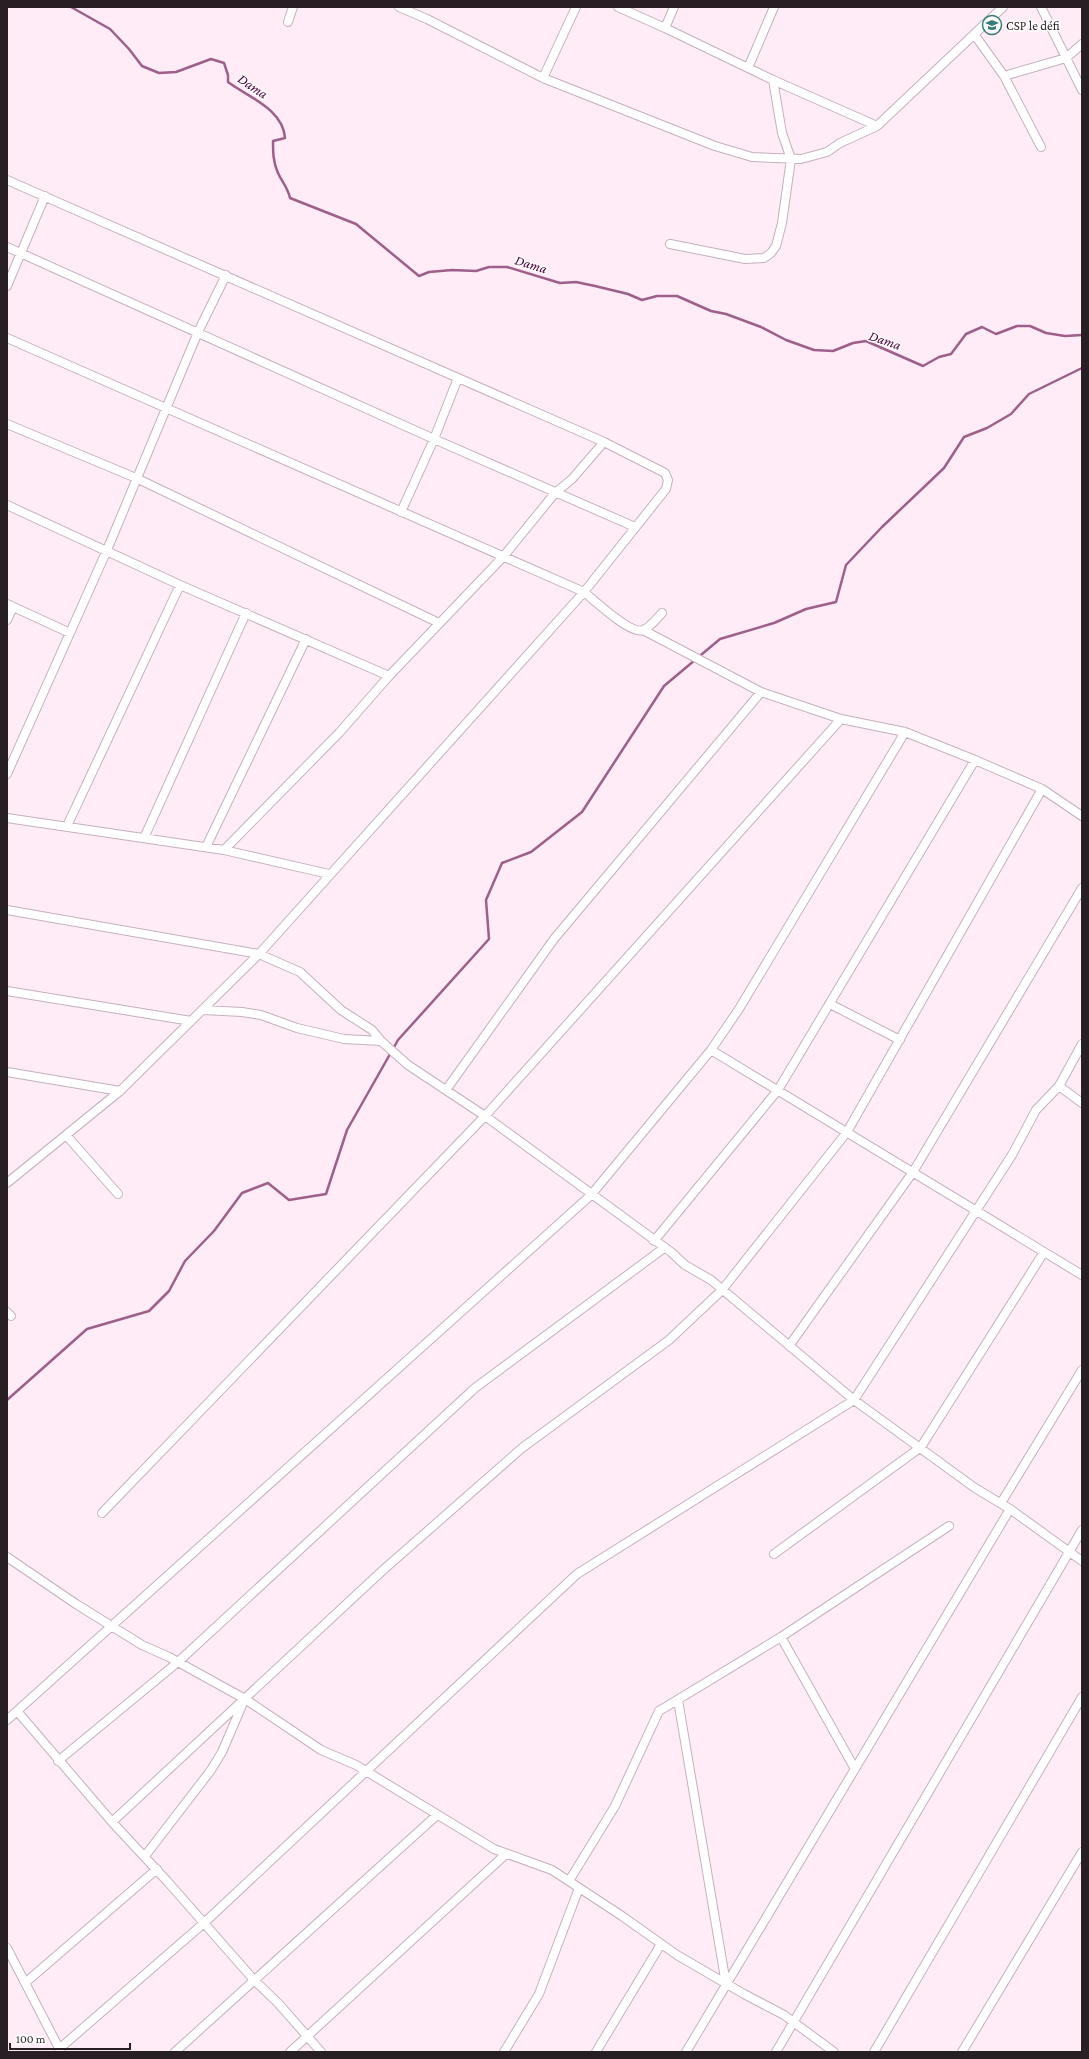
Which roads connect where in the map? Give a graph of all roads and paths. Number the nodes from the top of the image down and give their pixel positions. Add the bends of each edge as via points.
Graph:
1 (293, 7) edge
2 (399, 7) edge
3 (576, 7) edge
4 (618, 7) edge
5 (674, 7) edge
6 (774, 7) edge
7 (1003, 7) edge
8 (1041, 7) edge
9 (288, 22) dead end
10 (665, 28) junction
11 (974, 34) junction
12 (1082, 44) edge
13 (1066, 58) junction
14 (748, 68) junction
15 (1004, 76) junction
16 (543, 78) junction
17 (773, 80) junction
18 (1082, 90) edge
19 (877, 126) junction
20 (1041, 147) dead end
21 (791, 159) junction
22 (7, 180) edge
23 (45, 196) junction
24 (670, 244) dead end
25 (7, 247) edge
26 (22, 254) junction
27 (226, 275) junction
28 (7, 286) edge
29 (198, 332) junction
30 (7, 338) edge
31 (458, 378) junction
32 (167, 409) junction
33 (7, 424) edge
34 (434, 439) junction
35 (604, 442) junction
36 (136, 478) junction
37 (555, 492) junction
38 (7, 505) edge
39 (401, 512) junction
40 (635, 526) junction
41 (107, 550) junction
42 (503, 557) junction
43 (180, 585) junction
44 (584, 592) junction
45 (10, 606) edge
46 (246, 613) junction
47 (662, 613) dead end
48 (7, 620) edge
49 (439, 623) junction
50 (643, 630) junction
51 (70, 633) junction
52 (306, 639) junction
53 (389, 676) junction
54 (761, 692) junction
55 (841, 719) junction
56 (905, 732) junction
57 (975, 760) junction
58 (7, 774) edge
59 (1042, 790) junction
60 (1082, 816) edge
61 (7, 818) edge
62 (67, 826) junction
63 (144, 838) junction
64 (206, 847) junction
65 (224, 850) junction
66 (329, 874) junction
67 (1082, 888) edge
68 (7, 910) edge
69 (259, 954) junction
70 (7, 991) edge
71 (830, 1004) junction
72 (203, 1010) junction
73 (191, 1021) junction
74 (900, 1040) junction
75 (381, 1041) junction
76 (1082, 1044) edge
77 (711, 1050) junction
78 (9, 1074) edge
79 (1059, 1086) junction
80 (446, 1090) junction
81 (778, 1090) junction
82 (120, 1091) junction
83 (1082, 1103) edge
84 (485, 1116) junction
85 (847, 1132) junction
86 (66, 1135) junction
87 (913, 1172) junction
88 (7, 1183) edge
89 (118, 1194) dead end
90 (591, 1194) junction
91 (976, 1211) junction
92 (654, 1241) junction
93 (664, 1248) junction
94 (1044, 1252) junction
95 (1082, 1275) edge
96 (722, 1290) junction
97 (789, 1346) junction
98 (1082, 1370) edge
99 (854, 1400) junction
100 (921, 1448) junction
101 (1001, 1504) junction
102 (1010, 1509) junction
103 (102, 1513) dead end
104 (949, 1526) dead end
105 (1082, 1530) edge
106 (1070, 1551) junction
107 (774, 1554) dead end
108 (7, 1557) edge
109 (1082, 1561) edge
110 (112, 1626) junction
111 (781, 1637) junction
112 (178, 1662) junction
113 (1082, 1697) edge
114 (245, 1700) junction
115 (678, 1700) junction
116 (17, 1711) junction
117 (7, 1720) edge
118 (58, 1761) junction
119 (855, 1769) junction
120 (365, 1770) junction
121 (437, 1815) junction
122 (112, 1822) junction
123 (1082, 1852) edge
124 (506, 1854) junction
125 (145, 1856) junction
126 (157, 1869) junction
127 (569, 1881) junction
128 (579, 1888) junction
129 (204, 1923) junction
130 (661, 1944) junction
131 (7, 1948) edge
132 (254, 1980) junction
133 (25, 1983) junction
134 (726, 1984) junction
135 (793, 2023) junction
136 (307, 2036) junction
137 (60, 2050) edge
138 (175, 2052) edge
139 (290, 2052) edge
140 (321, 2052) edge
141 (504, 2052) edge
142 (596, 2052) edge
143 (686, 2052) edge
144 (776, 2052) edge
145 (834, 2052) edge
146 (874, 2052) edge
147 (962, 2052) edge

1 - 9 street
2 - 16 street
3 - 16 street
4 - 10 street
5 - 10 street
6 - 14 street
7 - 11 street
8 - 13 street
10 - 14 street
11 - 15 street
11 - 19 street
12 - 13 street
13 - 15 street
13 - 18 street
14 - 17 street
15 - 20 street
16 - 21 street via 715,146 752,157
17 - 19 street
17 - 21 street via 782,133
19 - 21 street via 812,158
21 - 24 street via 782,223 776,246 764,258 745,259
22 - 23 street
23 - 26 street
23 - 27 street
25 - 26 street
26 - 28 street
26 - 29 street
27 - 29 street
27 - 31 street
29 - 32 street
29 - 34 street
30 - 32 street
31 - 34 street
31 - 35 street
32 - 36 street
32 - 39 street
33 - 36 street
34 - 37 street
34 - 39 street
35 - 37 street via 572,479
35 - 40 street via 665,473 668,480 666,489
36 - 41 street
36 - 49 street
37 - 40 street
37 - 42 street
38 - 41 street
39 - 42 street
40 - 44 street
41 - 43 street
41 - 51 street
42 - 44 street
42 - 49 street
43 - 46 street
43 - 62 street
44 - 50 street via 627,626 636,631
44 - 66 street
45 - 48 street
45 - 51 street
46 - 52 street
46 - 63 street
47 - 50 street
49 - 53 street
50 - 54 street
51 - 58 street
52 - 53 street
52 - 64 street
53 - 65 street via 339,733
54 - 55 street
54 - 80 street via 554,939
55 - 56 street
55 - 84 street
56 - 57 street
56 - 77 street
57 - 59 street
57 - 71 street
59 - 60 street
59 - 74 street
61 - 62 street
62 - 63 street
63 - 64 street
64 - 65 street
65 - 66 street
66 - 69 street
67 - 87 street
68 - 69 street
69 - 72 street
69 - 75 street via 300,972 341,1010 372,1030
70 - 73 street
71 - 74 street
71 - 81 street
72 - 73 street
72 - 75 street via 261,1015 297,1028 344,1039
73 - 82 street
74 - 85 street
75 - 80 street via 408,1065
76 - 79 street
77 - 81 street
77 - 90 street
78 - 82 street
79 - 83 street
79 - 91 street via 1036,1110 1012,1156
80 - 84 street
81 - 85 street
81 - 92 street
82 - 86 street
84 - 90 street
84 - 103 street
85 - 87 street
85 - 96 street
86 - 88 street
86 - 89 street
87 - 91 street
87 - 97 street
90 - 92 street
90 - 110 street
91 - 94 street
91 - 99 street
92 - 93 street
93 - 96 street
93 - 112 street via 475,1388
94 - 95 street
94 - 100 street
96 - 97 street
96 - 114 street via 669,1340 522,1448 382,1571 281,1663
97 - 99 street
98 - 101 street
99 - 100 street
99 - 120 street via 577,1574
100 - 101 street
100 - 107 street
101 - 102 street
102 - 106 street
102 - 119 street
104 - 111 street
105 - 106 street
106 - 109 street
106 - 135 street
108 - 110 street
110 - 112 street via 142,1645
110 - 116 street
111 - 115 street
111 - 119 street
112 - 114 street
112 - 118 street
113 - 146 street
114 - 120 street via 320,1750
114 - 122 street
114 - 125 street via 222,1752 211,1770
115 - 127 street via 659,1711 614,1806
115 - 134 street
116 - 117 street
116 - 118 street
118 - 122 street
119 - 134 street
120 - 121 street
120 - 129 street
121 - 124 street via 494,1850
121 - 132 street
122 - 125 street
123 - 147 street
124 - 127 street via 552,1870
124 - 136 street
125 - 126 street
126 - 129 street
126 - 133 street
127 - 128 street
128 - 130 street
128 - 141 street via 539,1994
129 - 132 street
129 - 137 street
130 - 134 street
130 - 142 street
131 - 133 street
132 - 136 street
132 - 138 street
133 - 137 street
134 - 135 street via 784,2015
134 - 143 street
135 - 144 street
135 - 145 street
136 - 139 street
136 - 140 street

